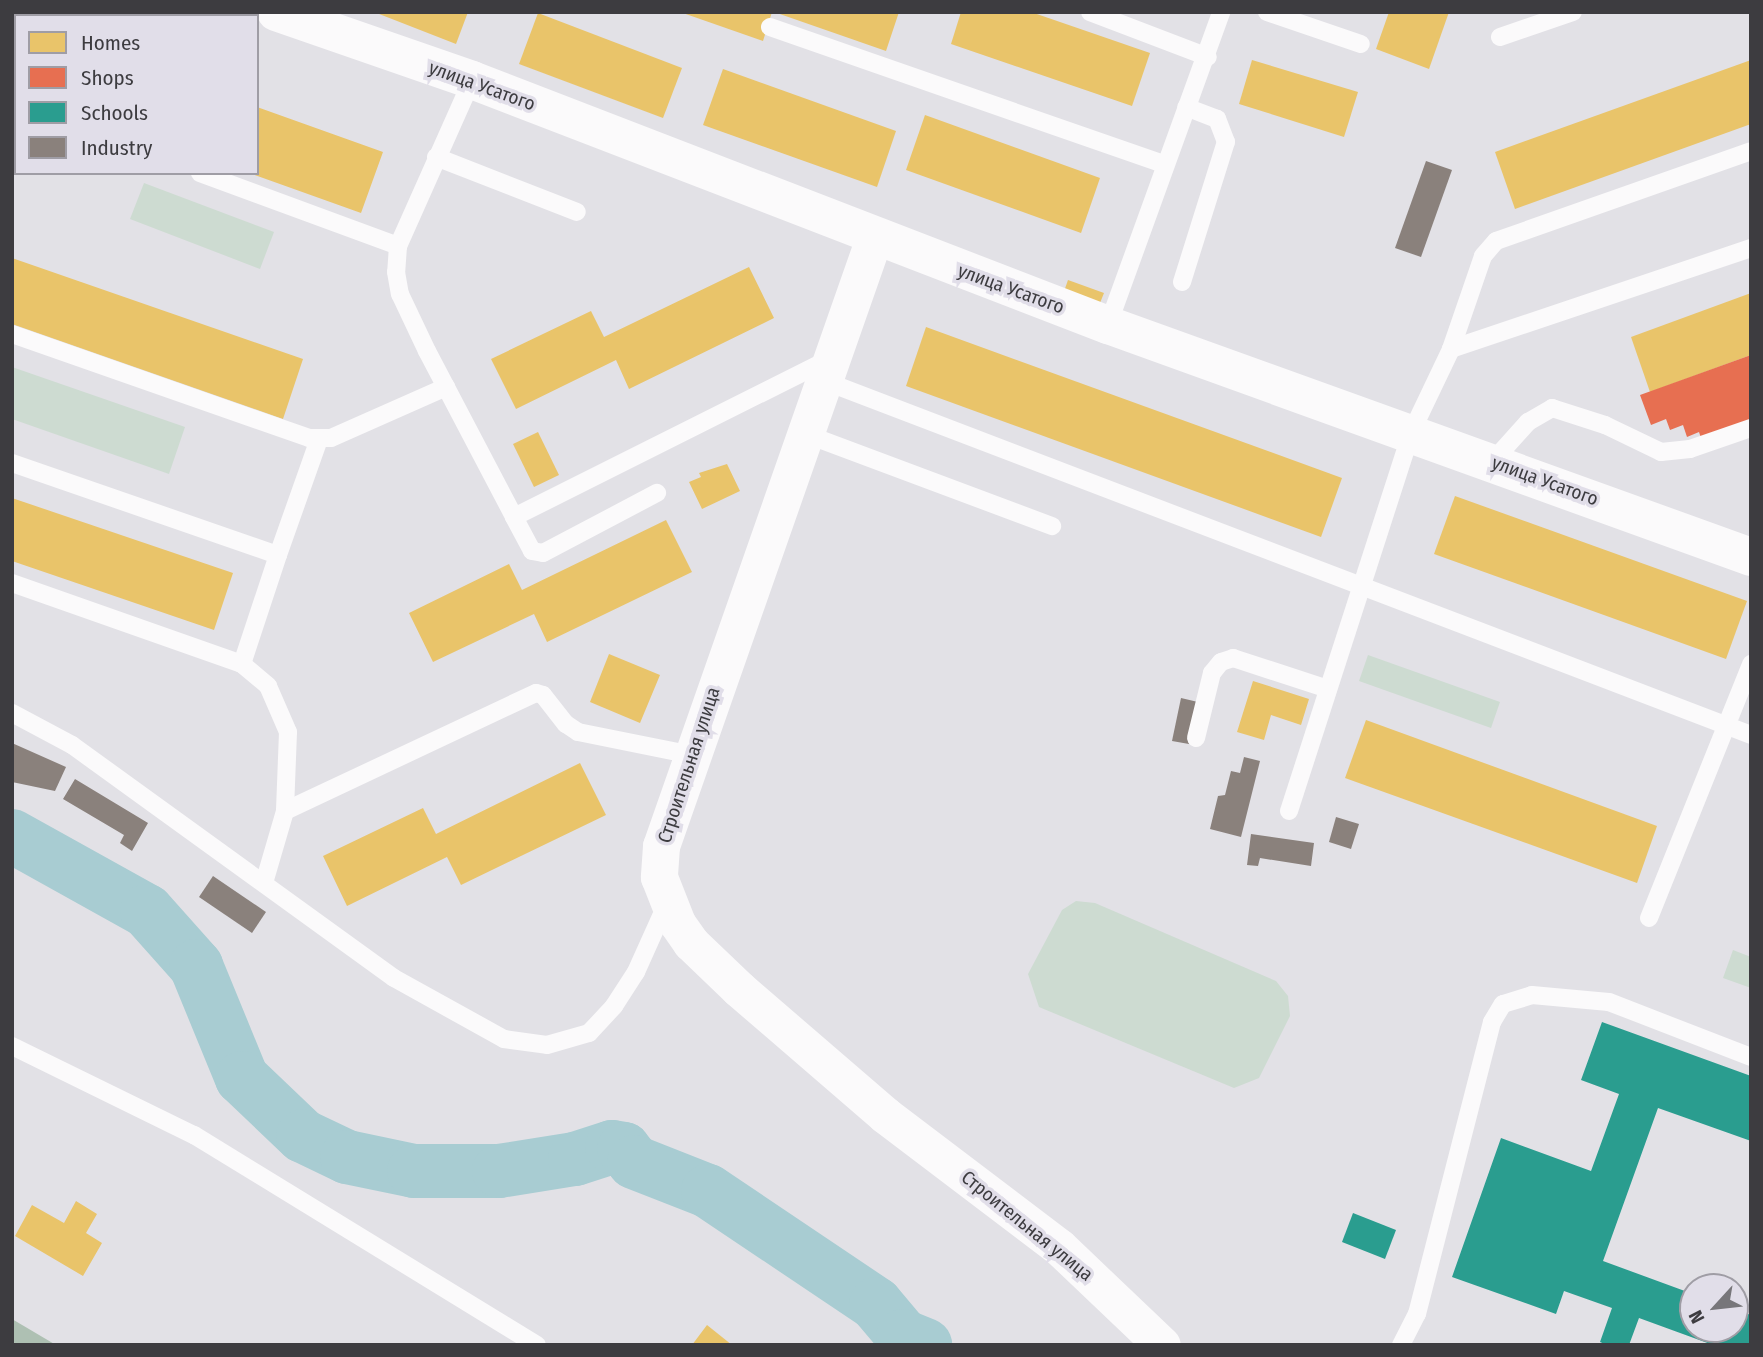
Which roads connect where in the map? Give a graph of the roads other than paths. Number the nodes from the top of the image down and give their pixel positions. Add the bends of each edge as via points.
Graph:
1 (276, 12) edge
2 (1090, 12) edge
3 (1221, 12) edge
4 (1267, 12) edge
5 (1573, 12) edge
6 (770, 27) dead end
7 (1500, 37) dead end
8 (1361, 44) dead end
9 (1208, 57) junction
10 (472, 80) junction
11 (1186, 107) junction
12 (1751, 151) edge
13 (436, 157) junction
14 (1163, 164) junction
15 (205, 175) edge
16 (577, 212) dead end
17 (874, 238) junction
18 (398, 246) junction
19 (1751, 248) edge
20 (1182, 282) dead end
21 (1108, 325) junction
22 (12, 334) edge
23 (1451, 349) junction
24 (825, 370) junction
25 (446, 387) junction
26 (1751, 428) edge
27 (803, 433) junction
28 (1411, 433) junction
29 (319, 439) junction
30 (1492, 462) junction
31 (12, 463) edge
32 (657, 493) dead end
33 (514, 517) junction
34 (1052, 526) dead end
35 (278, 555) junction
36 (1751, 557) edge
37 (12, 583) edge
38 (1363, 585) junction
39 (242, 664) junction
40 (1751, 664) edge
41 (1328, 690) junction
42 (12, 713) edge
43 (1726, 726) junction
44 (1751, 735) edge
45 (1196, 738) dead end
46 (692, 755) junction
47 (285, 811) junction
48 (1289, 811) dead end
49 (264, 883) junction
50 (667, 903) junction
51 (1649, 918) dead end
52 (12, 1046) edge
53 (1751, 1056) edge
54 (537, 1345) edge
55 (1162, 1345) edge
56 (1401, 1345) edge

1 - 10 street, улица Усатого
2 - 9 lane
3 - 9 lane
4 - 8 lane
5 - 7 lane
6 - 14 lane
9 - 11 lane
10 - 13 lane
10 - 17 street, улица Усатого
11 - 14 lane
11 - 20 lane via 1217,119 1226,142
12 - 23 lane via 1496,242 1483,256
13 - 16 lane
13 - 18 lane
14 - 21 lane
15 - 18 lane
17 - 21 street, улица Усатого
17 - 24 street, Строительная улица
18 - 25 lane via 400,294
19 - 23 lane
21 - 28 street, улица Усатого
22 - 29 lane
23 - 28 lane
24 - 27 street, Строительная улица
24 - 33 lane
24 - 38 lane
25 - 29 lane
25 - 33 lane
26 - 30 lane via 1690,449 1661,452 1605,425 1552,408 1528,422
27 - 34 lane
27 - 46 street, Строительная улица
28 - 30 street, улица Усатого
28 - 38 lane
29 - 35 lane
30 - 36 street, улица Усатого
31 - 35 lane
32 - 33 lane via 543,553 532,551
35 - 39 lane
37 - 39 lane
38 - 41 lane
38 - 43 lane
39 - 47 lane via 268,686 288,732
40 - 43 lane
41 - 45 lane via 1233,658 1221,662 1212,673
41 - 48 lane
42 - 49 lane via 72,744
43 - 44 lane
43 - 51 lane
46 - 47 lane via 578,732 536,693
46 - 50 street, Строительная улица via 660,846 659,877
47 - 49 lane
49 - 50 lane via 394,978 504,1039 547,1045 589,1033 614,1006 636,971
50 - 55 street, Строительная улица via 691,943 739,989 885,1115 1059,1247
52 - 54 lane via 194,1135
53 - 56 lane via 1609,1002 1532,995 1503,1004 1492,1022 1417,1314

